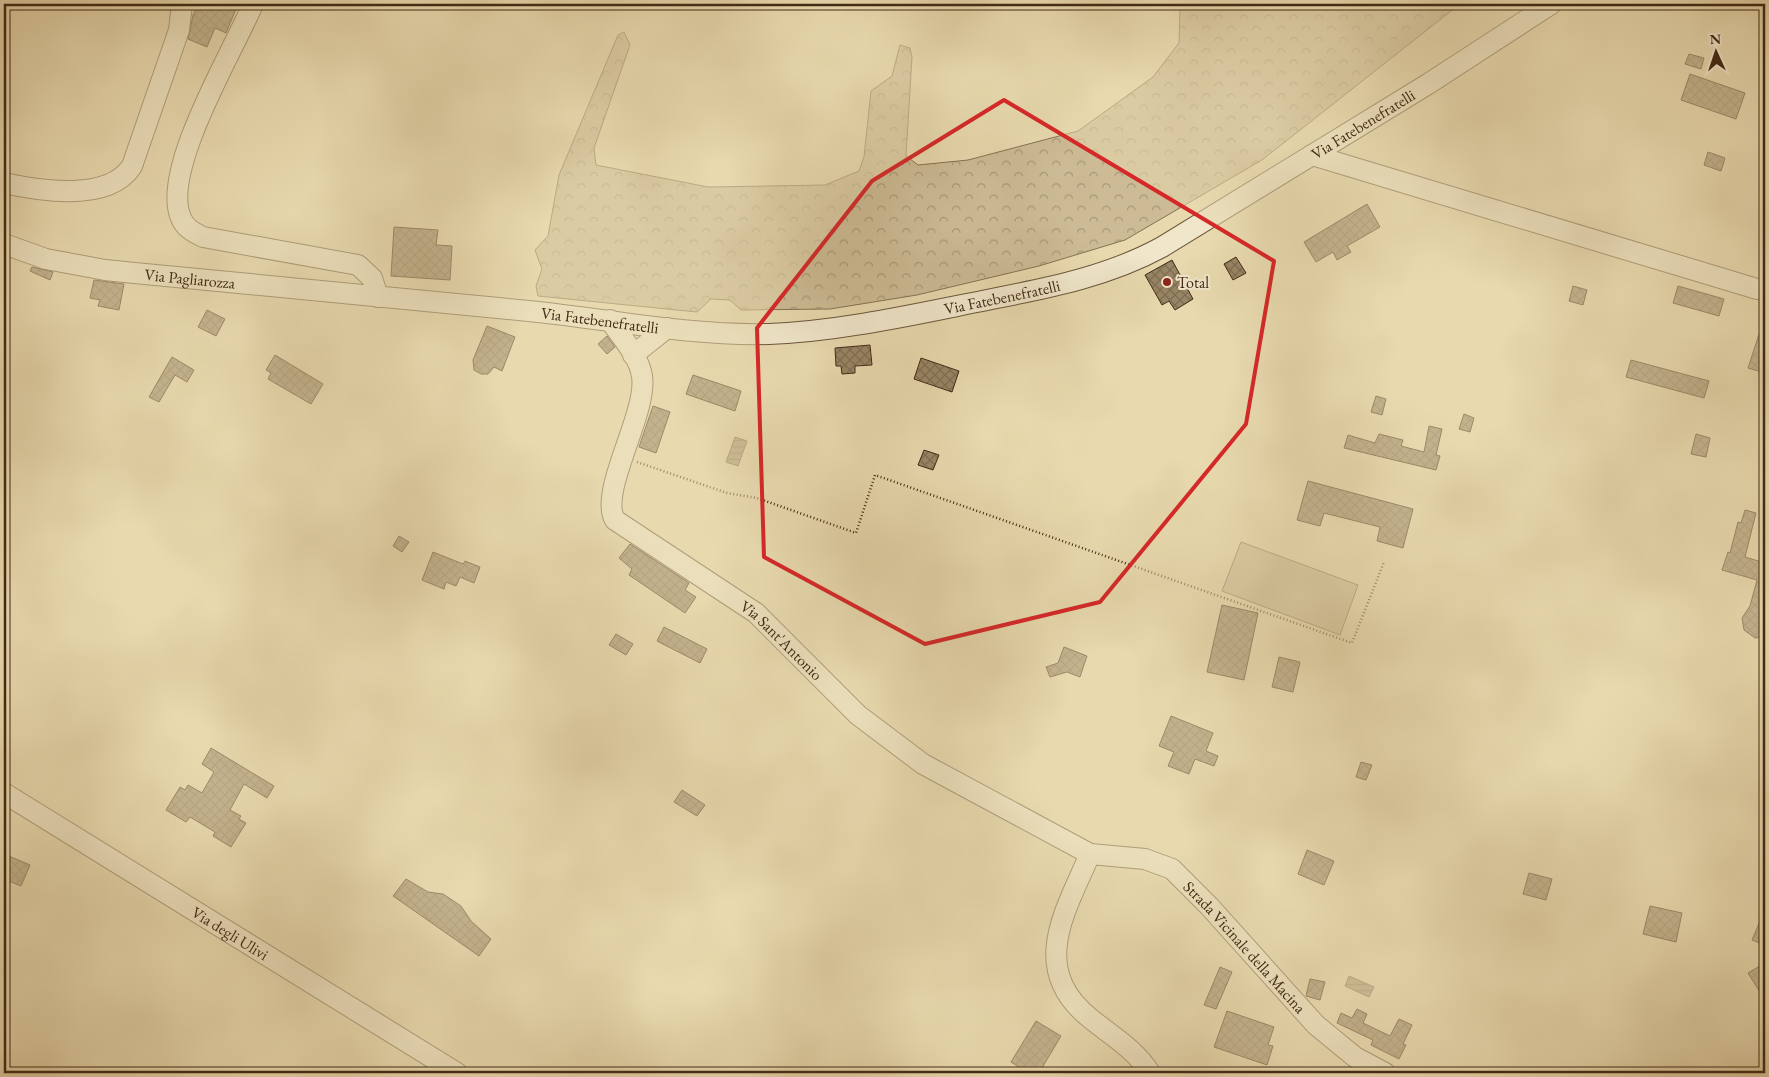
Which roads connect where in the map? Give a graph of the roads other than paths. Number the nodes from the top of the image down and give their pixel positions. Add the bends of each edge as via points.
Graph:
1 (182, 4) edge
2 (252, 4) edge
3 (1551, 4) edge
4 (1312, 155) junction
5 (4, 184) edge
6 (4, 244) edge
7 (1757, 289) dead end
8 (378, 297) junction
9 (610, 320) junction
10 (667, 328) junction
11 (633, 354) junction
12 (4, 793) edge
13 (1090, 854) junction
14 (457, 1073) edge
15 (1150, 1073) edge
16 (1385, 1073) edge

1 - 5 street via 179,30 132,166 126,175 110,186 83,190
2 - 8 street via 190,139 178,190 181,218 190,230 203,237 358,265 372,278
3 - 4 street, Via Fatebenefratelli
4 - 7 street
4 - 10 street, Via Fatebenefratelli via 1142,258 1073,281 935,310 808,330 740,334
6 - 8 street, Via Pagliarozza via 46,259 105,270
8 - 9 street, Via Fatebenefratelli
9 - 10 street, Via Fatebenefratelli
9 - 11 street, Via Sant'Antonio
10 - 11 street
11 - 13 street, Via Sant'Antonio via 641,372 643,391 611,507 617,522 756,613 831,690 898,747 939,773
12 - 14 street, Via degli Ulivi
13 - 15 street via 1060,922 1055,949 1057,968 1079,1008 1133,1052
13 - 16 street, Strada Vicinale della Macina via 1145,859 1172,869 1316,1025 1355,1057

